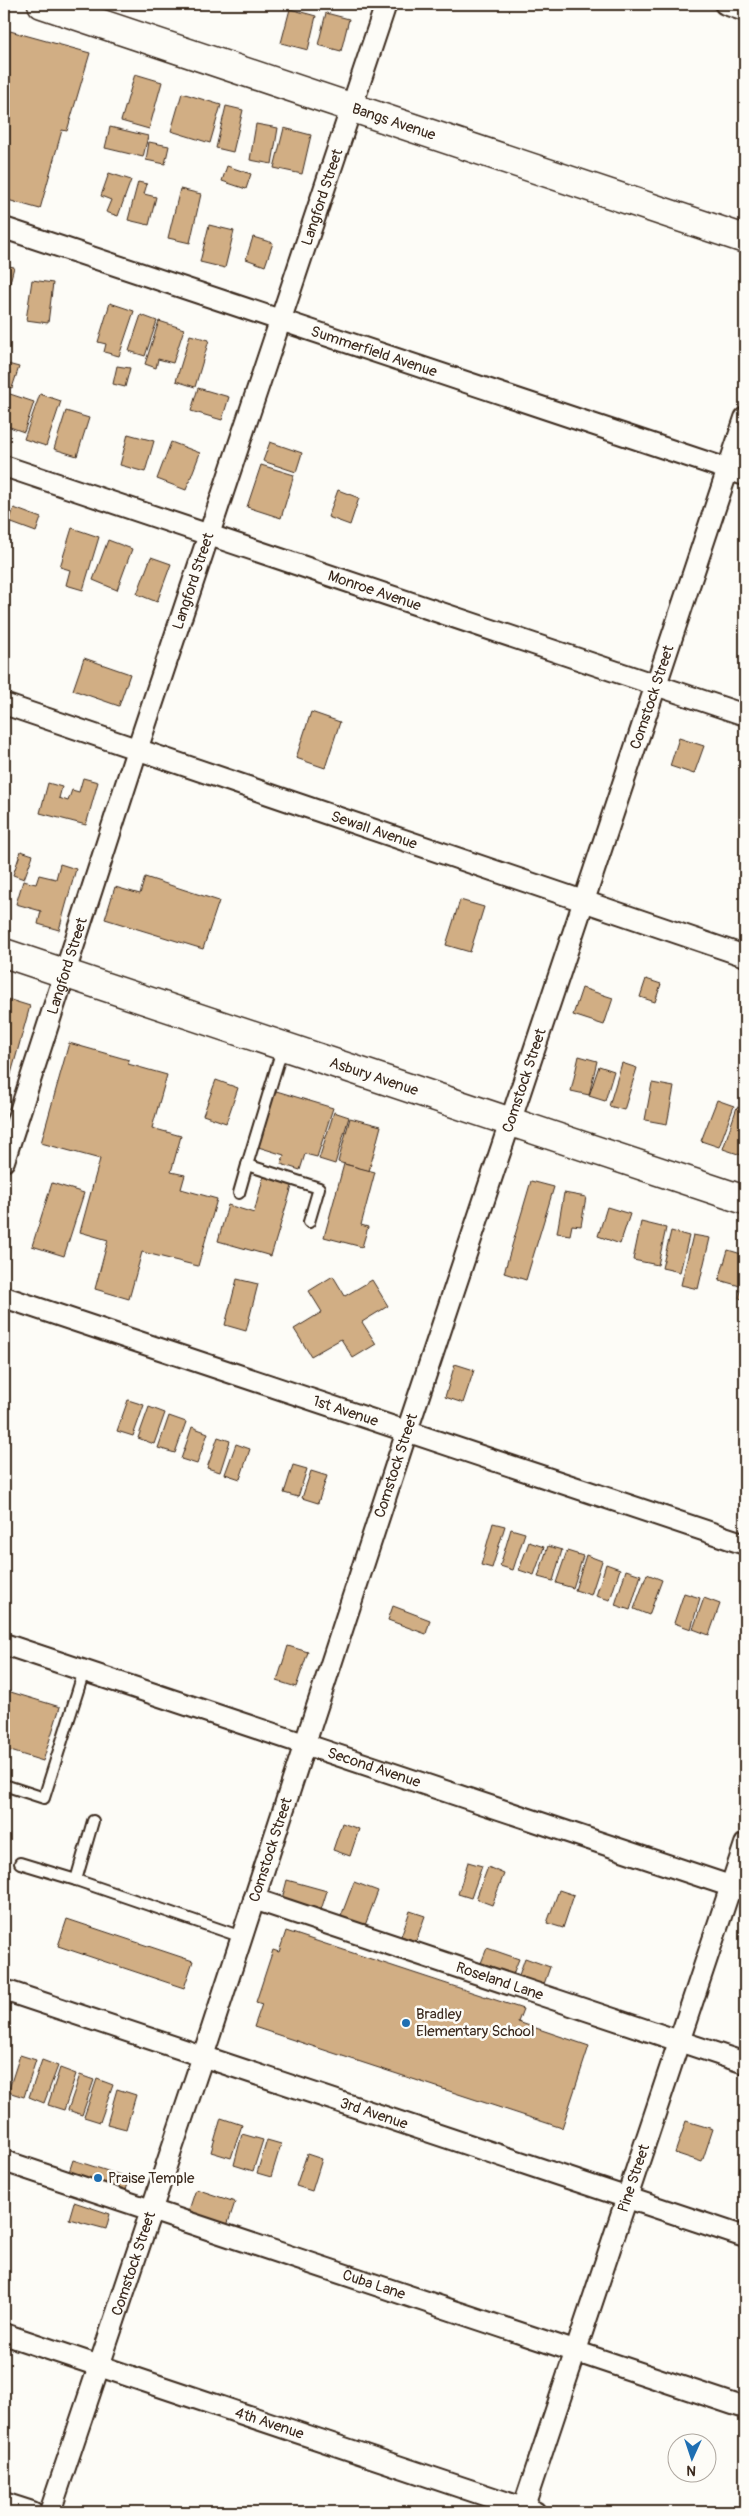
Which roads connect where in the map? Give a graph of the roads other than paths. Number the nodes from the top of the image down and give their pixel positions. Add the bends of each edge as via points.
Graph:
1 (42, 4) edge
2 (386, 4) edge
3 (726, 4) edge
4 (745, 5) edge
5 (745, 11) edge
6 (352, 107) junction
7 (4, 228) edge
8 (745, 239) edge
9 (281, 321) junction
10 (745, 418) edge
11 (4, 466) edge
12 (737, 472) edge
13 (209, 534) junction
14 (656, 684) junction
15 (4, 704) edge
16 (745, 714) edge
17 (137, 749) junction
18 (584, 901) junction
19 (4, 953) edge
20 (745, 956) edge
21 (65, 974) junction
22 (284, 1045) junction
23 (510, 1120) junction
24 (10, 1122) edge
25 (4, 1160) edge
26 (247, 1165) junction
27 (239, 1193) dead end
28 (745, 1200) edge
29 (309, 1222) dead end
30 (4, 1297) edge
31 (407, 1431) junction
32 (745, 1544) edge
33 (4, 1644) edge
34 (84, 1671) junction
35 (303, 1744) junction
36 (4, 1785) edge
37 (93, 1821) dead end
38 (745, 1844) edge
39 (20, 1863) dead end
40 (76, 1880) junction
41 (738, 1889) edge
42 (254, 1899) junction
43 (242, 1937) junction
44 (4, 1990) edge
45 (680, 2041) junction
46 (203, 2056) junction
47 (745, 2063) edge
48 (4, 2161) edge
49 (628, 2198) junction
50 (151, 2210) junction
51 (745, 2237) edge
52 (4, 2334) edge
53 (576, 2351) junction
54 (99, 2366) junction
55 (745, 2408) edge
56 (4, 2503) edge
57 (527, 2511) edge
58 (32, 2512) edge
59 (50, 2512) edge

1 - 6 main road, Bangs Avenue
2 - 6 street, Langford Street
3 - 4 street
3 - 5 street
6 - 8 main road, Bangs Avenue
6 - 9 street, Langford Street
7 - 9 street, Summerfield Avenue
9 - 12 street, Summerfield Avenue
9 - 13 street, Langford Street
10 - 12 street, Comstock Street
11 - 13 street, Monroe Avenue
12 - 14 street, Comstock Street
13 - 14 street, Monroe Avenue
13 - 17 street, Langford Street
14 - 16 street, Monroe Avenue
14 - 18 street, Comstock Street
15 - 17 street, Sewall Avenue
17 - 18 street, Sewall Avenue
17 - 21 street, Langford Street
18 - 20 street, Sewall Avenue
18 - 23 street, Comstock Street
19 - 21 main road, Asbury Avenue
21 - 22 main road, Asbury Avenue
21 - 24 street, Langford Street
22 - 23 main road, Asbury Avenue
22 - 26 lane
23 - 28 main road, Asbury Avenue
23 - 31 street, Comstock Street
24 - 25 street, Langford Street
26 - 27 lane
26 - 29 lane via 320,1188
30 - 31 street, 1st Avenue
31 - 32 street, 1st Avenue
31 - 35 street, Comstock Street
33 - 34 street, Second Avenue
34 - 35 street, Second Avenue
34 - 36 lane via 44,1798
35 - 41 street, Second Avenue
35 - 42 street, Comstock Street
37 - 40 lane
38 - 41 street, Pine Street
39 - 40 lane
40 - 43 lane
41 - 45 street, Pine Street
42 - 43 street, Comstock Street
42 - 45 street, Roseland Lane
43 - 46 street, Comstock Street
44 - 46 street, 3rd Avenue
45 - 47 street, Roseland Lane
45 - 49 street, Pine Street
46 - 49 street, 3rd Avenue
46 - 50 street, Comstock Street
48 - 50 street, Cuba Lane
49 - 51 street, 3rd Avenue
49 - 53 street, Pine Street
50 - 53 street, Cuba Lane
50 - 54 street, Comstock Street
52 - 54 street, 4th Avenue
53 - 55 street, Cuba Lane
53 - 57 street, Pine Street
54 - 57 street, 4th Avenue
54 - 59 street, Comstock Street
56 - 58 street

